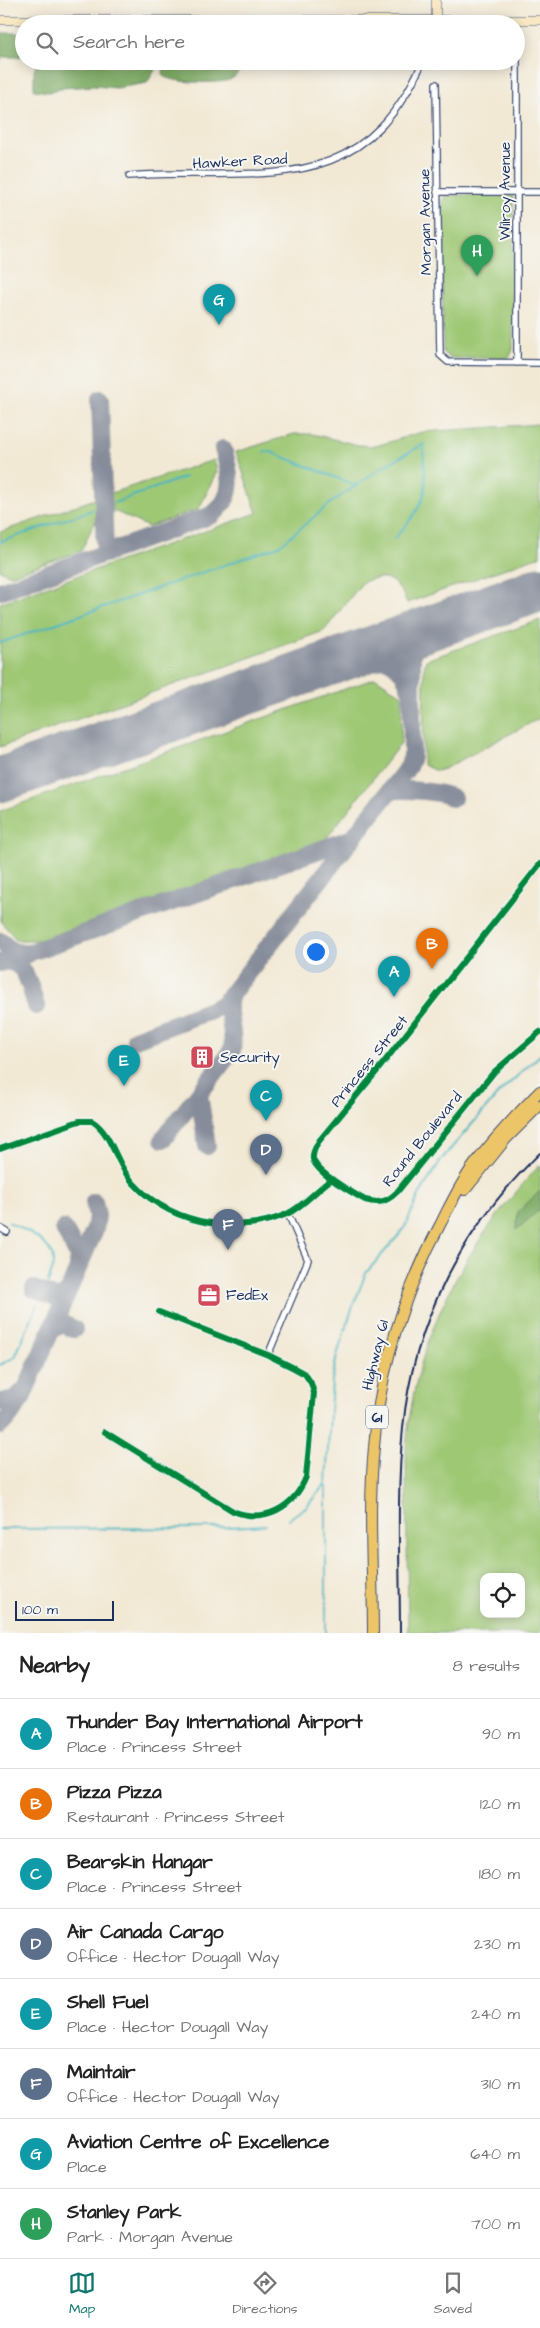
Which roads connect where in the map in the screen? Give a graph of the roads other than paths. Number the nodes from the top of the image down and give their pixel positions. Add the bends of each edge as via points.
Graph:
1 (436, 0) edge
2 (435, 15) edge
3 (0, 20) edge
4 (15, 20) edge
5 (525, 20) edge
6 (540, 20) edge
7 (418, 70) edge
8 (517, 70) edge
9 (436, 84) dead end
10 (129, 176) dead end
11 (437, 192) junction
12 (517, 192) junction
13 (540, 192) edge
14 (517, 363) junction
15 (540, 363) edge
16 (540, 864) edge
17 (540, 1032) edge
18 (540, 1092) edge
19 (540, 1105) edge
20 (0, 1149) edge
21 (332, 1179) junction
22 (288, 1214) junction
23 (446, 1214) junction
24 (0, 1228) edge
25 (7, 1232) dead end
26 (159, 1312) dead end
27 (268, 1355) junction
28 (105, 1432) dead end
29 (373, 1633) edge

1 - 2 main road
3 - 4 main road
5 - 6 main road
7 - 10 street, Hawker Road via 396,112 379,130 360,145 319,165 258,175
8 - 12 street, Wilroy Avenue
9 - 11 street, Morgan Avenue
11 - 12 street
11 - 14 street, Morgan Avenue via 439,351 442,358 448,362
12 - 13 street
12 - 14 street, Wilroy Avenue
14 - 15 street
16 - 21 street, Princess Street via 314,1148 315,1164
17 - 21 street, Round Boulevard via 494,1072 392,1197 380,1202 365,1200
18 - 23 highway, 61 via 474,1165
19 - 23 highway, 61 via 506,1139
20 - 22 street via 87,1120 98,1125 128,1176 140,1189 176,1214 230,1226
21 - 22 street
22 - 27 street via 308,1260
23 - 29 highway, Highway 61 / 61 via 412,1282 385,1365 378,1404 372,1488
24 - 25 street
26 - 27 street
27 - 28 street via 305,1374 314,1393 306,1477 302,1488 289,1503 268,1514 253,1516 234,1511

